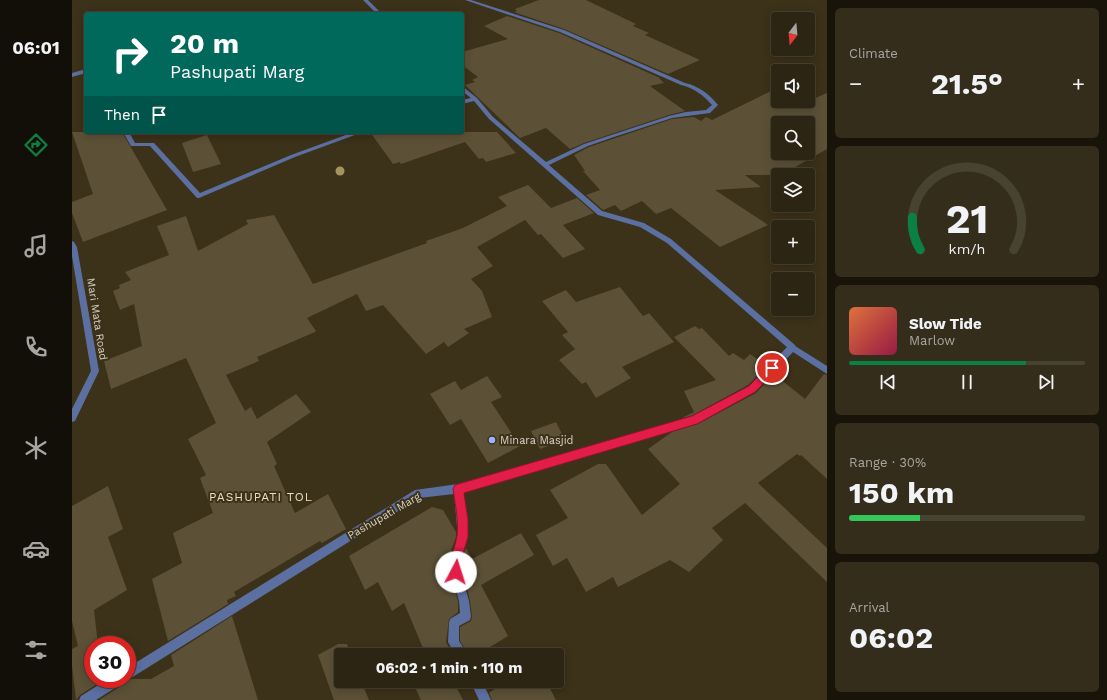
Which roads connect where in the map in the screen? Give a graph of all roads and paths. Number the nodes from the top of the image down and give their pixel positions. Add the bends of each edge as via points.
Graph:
1 (365, 0) edge
2 (467, 0) edge
3 (378, 12) edge
4 (84, 72) edge
5 (72, 75) edge
6 (464, 90) edge
7 (475, 99) junction
8 (464, 102) edge
9 (127, 134) edge
10 (354, 134) edge
11 (546, 165) junction
12 (72, 244) edge
13 (792, 347) junction
14 (827, 370) edge
15 (72, 418) edge
16 (458, 489) junction
17 (457, 648) edge
18 (136, 668) edge
19 (104, 688) edge
20 (479, 688) edge
21 (85, 700) edge
22 (485, 700) edge

1 - 3 street
2 - 11 street via 562,31 683,84 695,86 715,105 708,112 671,117 586,145
4 - 5 street
6 - 7 street
7 - 8 street
7 - 11 street via 491,118
9 - 10 street via 133,145 152,144 199,196 293,156
11 - 13 street via 600,213 642,225 669,241
12 - 15 street, Mari Mata Road via 94,371
13 - 14 street
13 - 16 street, Pashupati Marg via 752,389 694,420
16 - 17 street via 462,537 456,572 466,616 454,623 453,642
16 - 18 street, Pashupati Marg via 418,493
19 - 21 street
20 - 22 street

